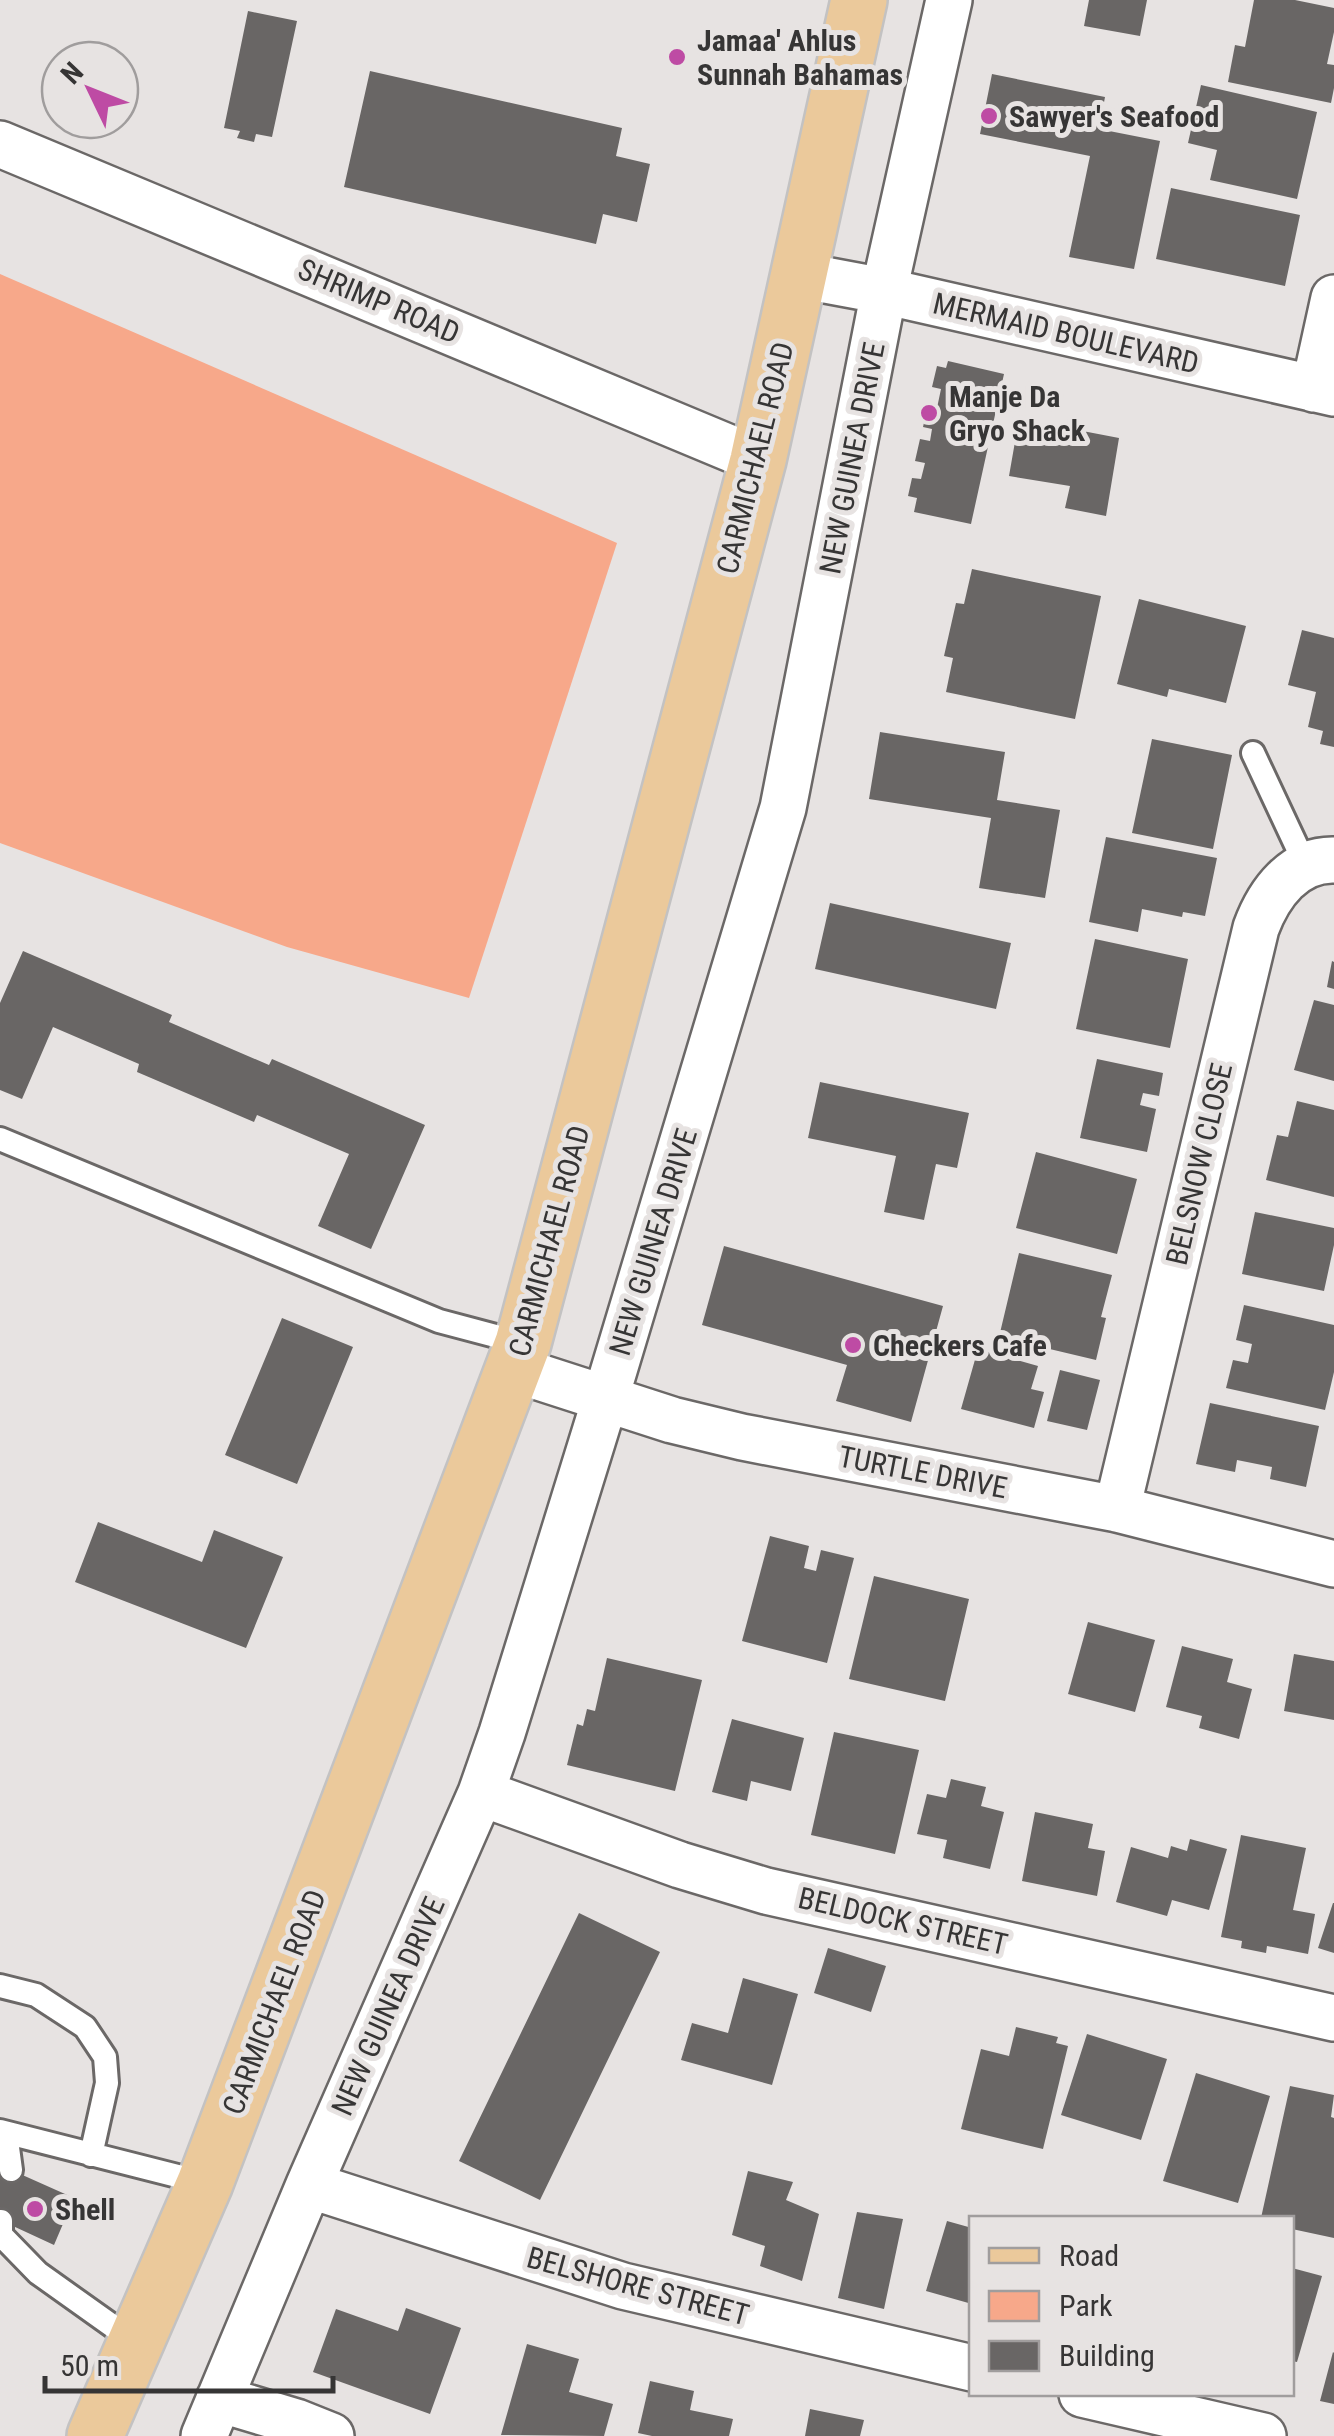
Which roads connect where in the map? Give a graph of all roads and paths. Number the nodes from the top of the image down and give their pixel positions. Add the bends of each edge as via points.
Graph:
1 (860, 0) edge
2 (949, 0) edge
3 (0, 144) edge
4 (798, 275) junction
5 (884, 291) junction
6 (1334, 298) edge
7 (1324, 391) edge
8 (758, 460) junction
9 (1253, 753) dead end
10 (1319, 862) edge
11 (0, 1139) edge
12 (519, 1356) junction
13 (605, 1400) junction
14 (1117, 1509) junction
15 (1334, 1564) edge
16 (481, 1793) junction
17 (0, 1986) edge
18 (1334, 2018) edge
19 (3, 2132) edge
20 (91, 2155) junction
21 (11, 2170) dead end
22 (205, 2182) junction
23 (309, 2185) junction
24 (1, 2221) edge
25 (135, 2342) junction
26 (969, 2367) edge
27 (1091, 2396) edge
28 (212, 2418) edge
29 (95, 2436) edge
30 (331, 2436) edge
31 (1264, 2436) edge

1 - 4 main road, CARMICHAEL ROAD
2 - 5 street, NEW GUINEA DRIVE
3 - 8 street, SHRIMP ROAD
4 - 5 street, MERMAID BOULEVARD
4 - 8 main road, CARMICHAEL ROAD
5 - 7 street, MERMAID BOULEVARD
5 - 13 street, NEW GUINEA DRIVE via 783,808
6 - 7 street
8 - 12 main road, CARMICHAEL ROAD
9 - 10 lane
10 - 14 street, BELSNOW CLOSE via 1286,880 1256,928
11 - 12 lane
12 - 13 street, TURTLE DRIVE
12 - 22 main road, CARMICHAEL ROAD
13 - 14 street, TURTLE DRIVE via 742,1436
13 - 16 street, NEW GUINEA DRIVE
14 - 15 street, TURTLE DRIVE
16 - 18 street, BELDOCK STREET via 766,1890
16 - 23 street, NEW GUINEA DRIVE
17 - 20 lane via 36,1995 85,2027 106,2056 107,2083
19 - 20 lane
19 - 21 lane
20 - 22 lane
22 - 25 main road, CARMICHAEL ROAD
23 - 26 street, BELSHORE STREET via 623,2286
23 - 28 street, NEW GUINEA DRIVE
24 - 25 lane via 1,2235 38,2272
25 - 29 main road, CARMICHAEL ROAD
27 - 31 street
28 - 30 street via 296,2422

